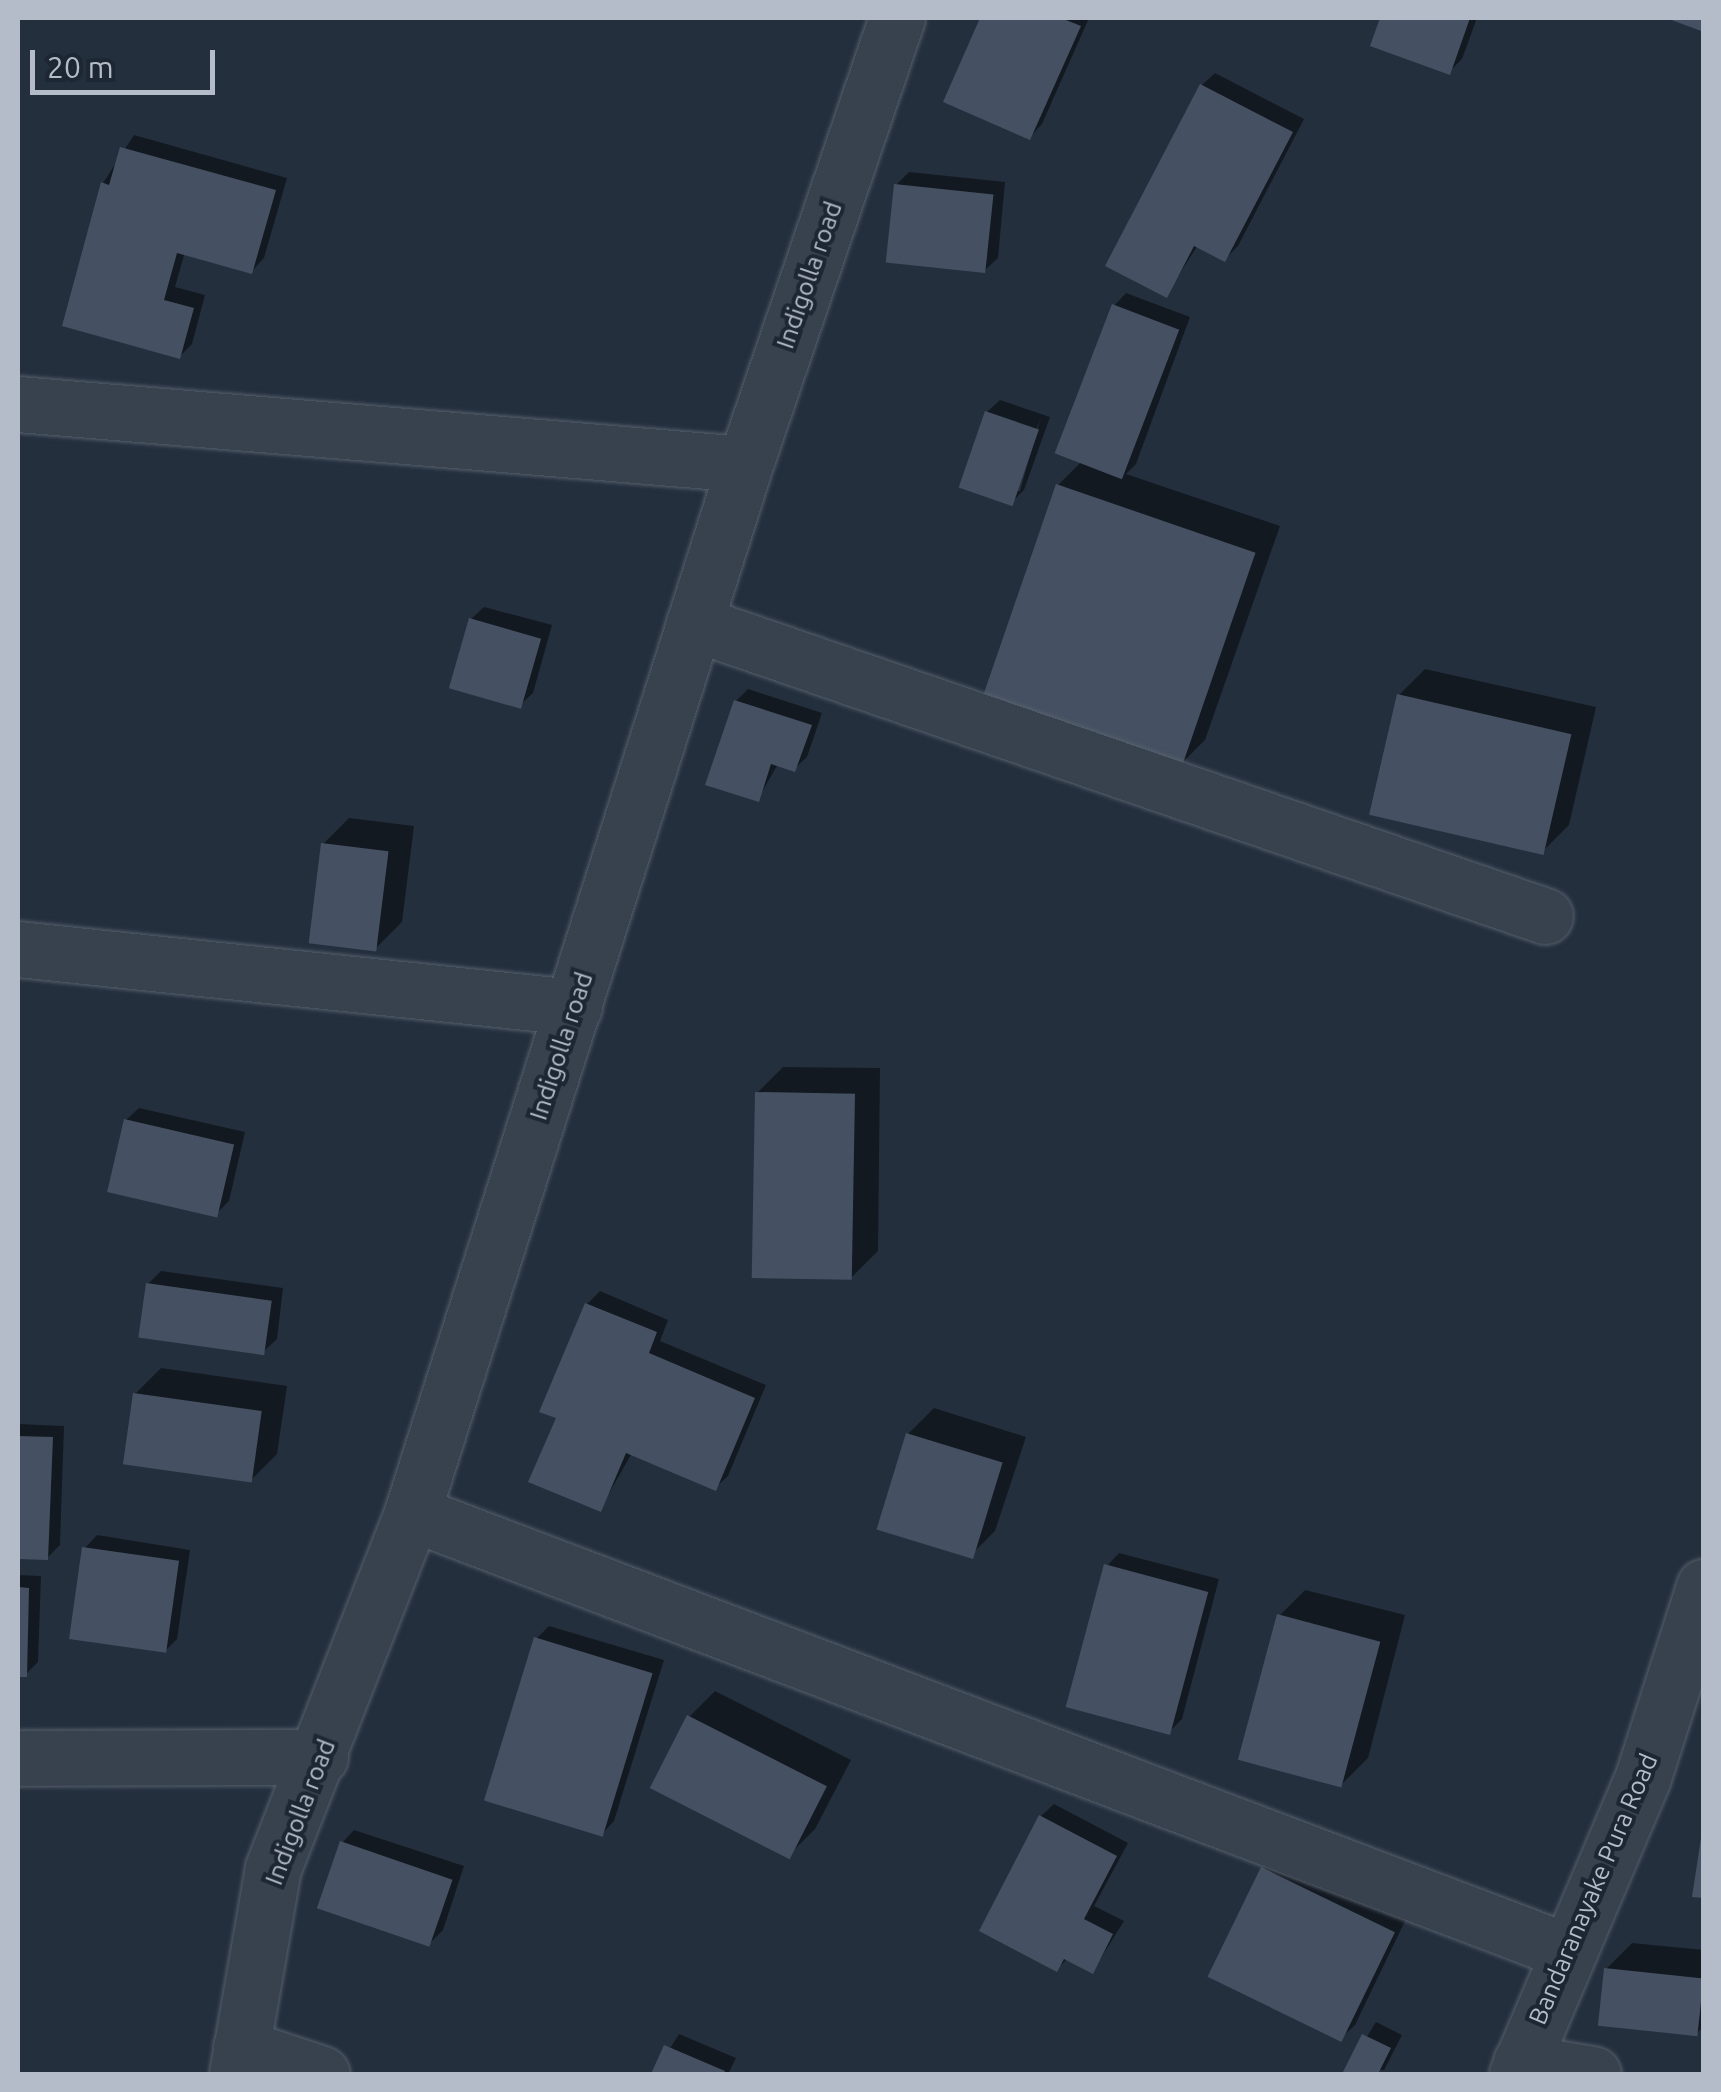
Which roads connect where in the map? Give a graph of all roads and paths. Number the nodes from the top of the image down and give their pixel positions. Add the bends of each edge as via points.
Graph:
1 (897, 18) edge
2 (18, 404) edge
3 (745, 464) junction
4 (694, 623) junction
5 (1545, 916) dead end
6 (18, 949) edge
7 (574, 1007) junction
8 (412, 1513) junction
9 (1704, 1587) edge
10 (320, 1757) junction
11 (18, 1758) edge
12 (1566, 1950) junction
13 (239, 2061) edge
14 (1519, 2068) edge
15 (322, 2074) edge
16 (1593, 2074) edge

1 - 3 street, Indigolla road
2 - 3 street
3 - 4 street, Indigolla road
4 - 5 street
4 - 7 street, Indigolla road
6 - 7 street
7 - 8 street, Indigolla road
8 - 10 street, Indigolla road
8 - 12 street
9 - 12 street, Bandaranayake Pura Road via 1643,1777
10 - 11 street
10 - 13 street, Indigolla road via 274,1868
12 - 14 street, Bandaranayake Pura Road
13 - 15 street
14 - 16 street

